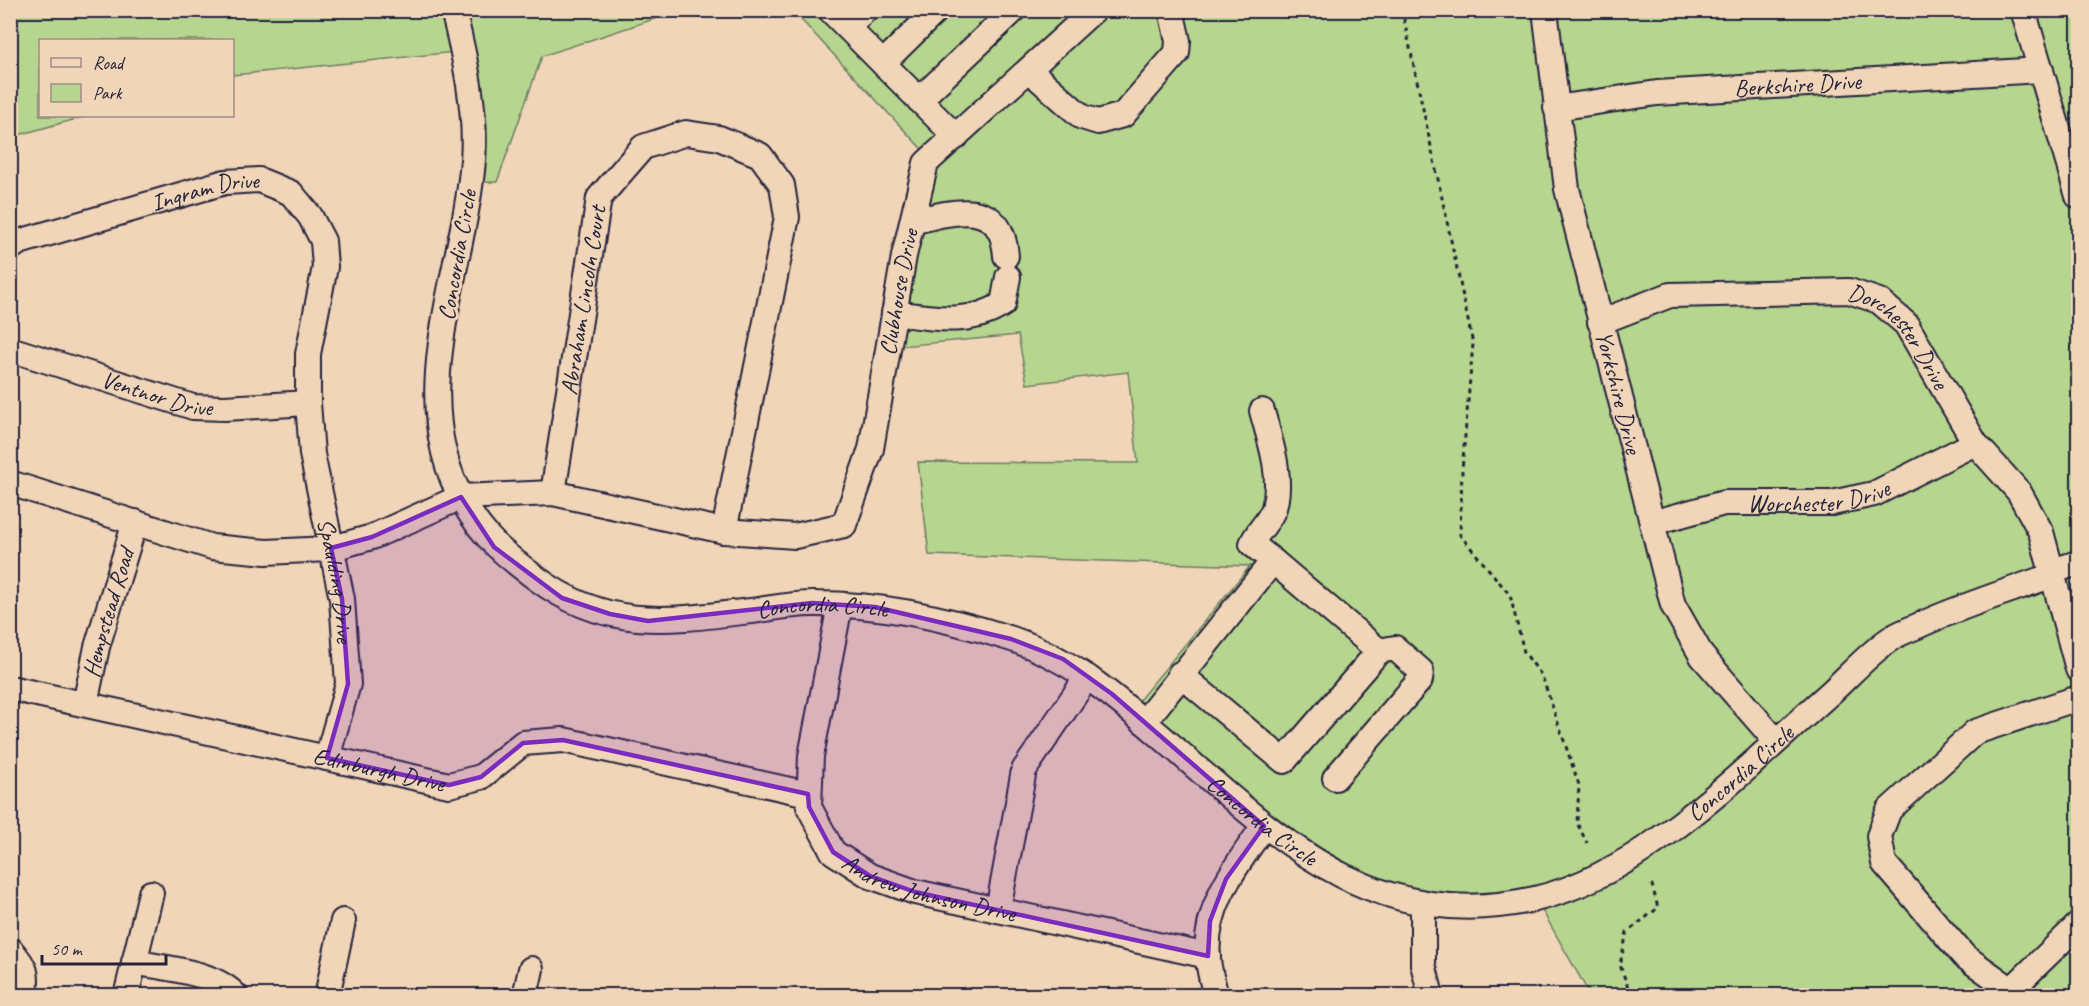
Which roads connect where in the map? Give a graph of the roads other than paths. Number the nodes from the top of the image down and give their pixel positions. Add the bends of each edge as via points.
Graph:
1 (453, 10) edge
2 (865, 10) edge
3 (937, 10) edge
4 (1014, 10) edge
5 (1171, 10) edge
6 (1545, 10) edge
7 (2023, 10) edge
8 (1090, 12) edge
9 (839, 19) edge
10 (883, 63) junction
11 (1029, 70) junction
12 (2041, 70) junction
13 (919, 100) junction
14 (1556, 108) junction
15 (956, 137) junction
16 (2079, 195) edge
17 (912, 222) junction
18 (10, 248) edge
19 (894, 313) junction
20 (1600, 322) junction
21 (10, 349) edge
22 (308, 403) junction
23 (1262, 411) dead end
24 (1975, 443) junction
25 (10, 483) edge
26 (553, 493) junction
27 (461, 496) junction
28 (135, 522) junction
29 (1652, 523) junction
30 (724, 531) junction
31 (331, 548) junction
32 (1274, 561) junction
33 (2079, 562) edge
34 (2052, 573) junction
35 (840, 605) junction
36 (1379, 651) junction
37 (2079, 669) edge
38 (1180, 674) junction
39 (1087, 676) junction
40 (10, 688) edge
41 (2079, 698) edge
42 (85, 704) junction
43 (1144, 722) junction
44 (1776, 741) junction
45 (327, 758) junction
46 (1335, 778) dead end
47 (808, 794) junction
48 (1264, 826) junction
49 (151, 893) dead end
50 (1424, 904) junction
51 (998, 910) junction
52 (343, 921) dead end
53 (2079, 925) edge
54 (10, 949) edge
55 (1208, 956) junction
56 (134, 962) junction
57 (531, 969) dead end
58 (2019, 992) edge
59 (25, 996) edge
60 (126, 996) edge
61 (236, 996) edge
62 (327, 996) edge
63 (525, 996) edge
64 (1216, 996) edge
65 (1431, 996) edge

1 - 27 street, Concordia Circle via 470,99 474,158 441,341 436,407 445,464
2 - 9 street
3 - 10 street
4 - 13 street
5 - 11 street via 1177,53 1123,115 1098,122 1082,117
6 - 14 street, Yorkshire Drive
7 - 12 street
8 - 11 street, Clubhouse Drive
9 - 10 street
10 - 13 street
11 - 15 street, Clubhouse Drive
12 - 14 street, Berkshire Drive via 1656,93
12 - 16 street
13 - 15 street
14 - 20 street, Yorkshire Drive via 1567,189
15 - 17 street, Clubhouse Drive via 926,163
17 - 19 street, Clubhouse Drive
17 - 19 street via 955,212 982,213 1000,227 1007,267 1003,304 988,314 945,320
18 - 22 street, Ingram Drive via 19,242 225,182 259,180 291,193 310,216 323,241 325,267 308,354
19 - 30 street, Clubhouse Drive via 871,449 844,525 795,536
20 - 24 street, Dorchester Drive via 1670,295 1849,291 1879,301 1906,324
20 - 29 street, Yorkshire Drive
21 - 22 street, Ventnor Drive via 193,407
22 - 31 street, Spaulding Drive via 312,454
23 - 32 street via 1275,458 1276,492 1274,510 1252,544
24 - 29 street, Worchester Drive via 1874,494 1832,503 1724,503
24 - 34 street, Dorchester Drive via 2019,492 2042,532
25 - 28 street
26 - 27 street
26 - 30 street
26 - 30 street, Abraham Lincoln Court via 599,198 643,147 686,133 719,138 760,155 782,185 787,218
27 - 31 street via 372,537
27 - 35 street, Concordia Circle via 494,547 562,598 610,614 648,621 812,603
28 - 31 street via 212,547 266,552
28 - 42 street, Hempstead Road via 97,646
29 - 44 street, Yorkshire Drive via 1673,605 1702,656
31 - 45 street, Spaulding Drive via 342,599 348,684
32 - 36 street
32 - 38 street
33 - 34 street, Concordia Circle
34 - 37 street, Dorchester Drive
34 - 44 street, Concordia Circle via 1890,639
35 - 39 street, Concordia Circle via 875,607 1011,639 1063,659
35 - 47 street, Andrew Johnson Drive via 811,756
36 - 38 street via 1284,761
36 - 46 street via 1395,648 1421,671 1420,680
38 - 43 street
39 - 43 street, Concordia Circle
39 - 51 street via 1024,770
40 - 42 street, Edinburgh Drive
41 - 58 street via 1975,732 1889,810 1879,836 1884,863 1964,956
42 - 45 street, Edinburgh Drive
43 - 48 street, Concordia Circle
44 - 50 street, Concordia Circle via 1646,849 1595,877 1534,899 1474,905
45 - 47 street, Edinburgh Drive via 449,785 481,777 524,742 563,740
47 - 51 street, Andrew Johnson Drive via 808,807 832,852 870,876 915,892
48 - 50 street, Concordia Circle via 1314,862 1370,890
48 - 55 street via 1226,879 1210,921
49 - 56 street
50 - 65 street via 1423,964
51 - 55 street, Andrew Johnson Drive
52 - 62 street
53 - 58 street
54 - 59 street via 25,965
55 - 64 street
56 - 60 street
56 - 61 street via 209,978 227,986
57 - 63 street

